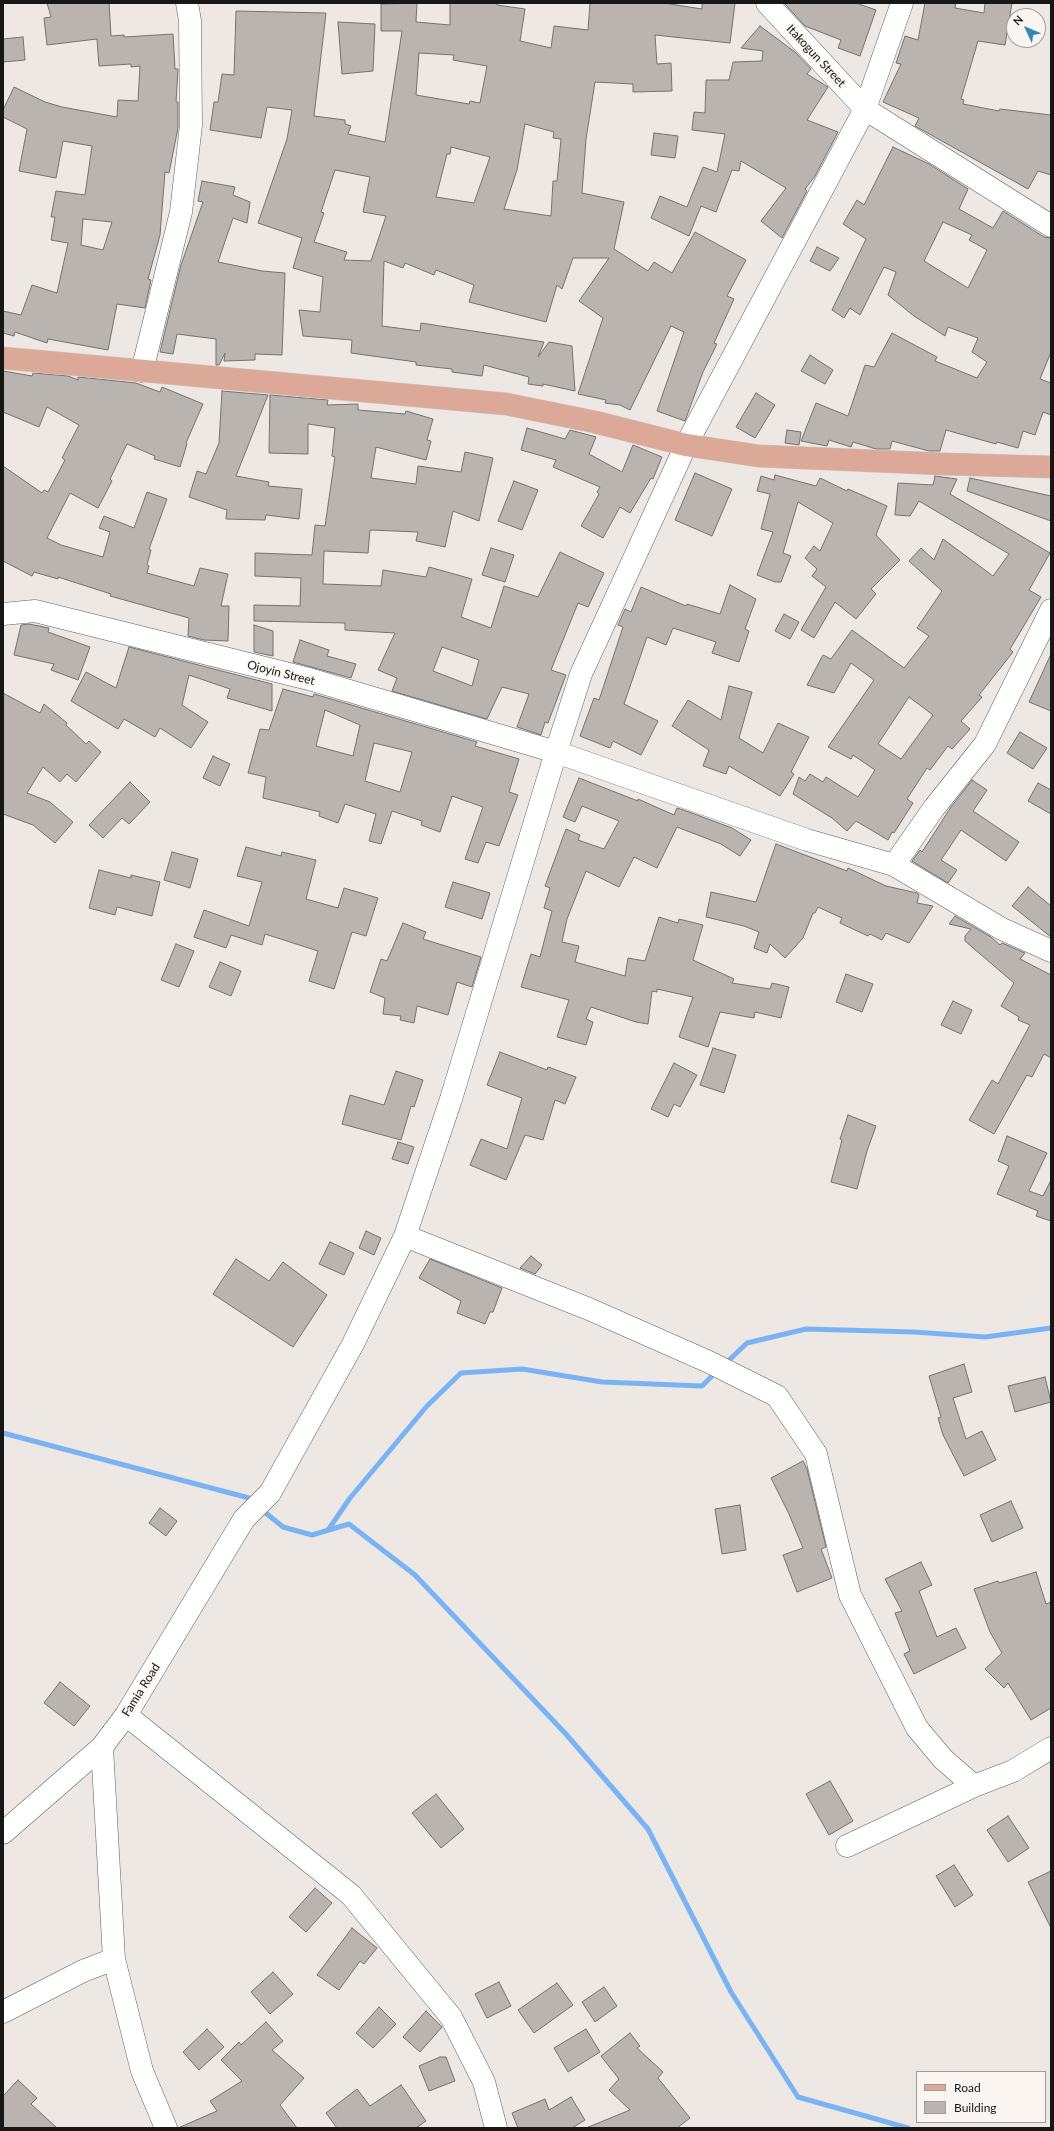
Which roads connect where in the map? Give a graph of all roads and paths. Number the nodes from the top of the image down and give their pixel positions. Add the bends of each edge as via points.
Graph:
1 (187, 3) edge
2 (767, 3) edge
3 (902, 3) edge
4 (865, 109) junction
5 (1051, 226) edge
6 (3, 358) edge
7 (142, 371) junction
8 (686, 445) junction
9 (1051, 467) edge
10 (1051, 610) edge
11 (3, 614) edge
12 (556, 752) junction
13 (894, 865) junction
14 (1051, 951) edge
15 (405, 1236) junction
16 (126, 1715) junction
17 (102, 1747) junction
18 (1051, 1748) edge
19 (974, 1786) junction
20 (3, 1833) edge
21 (847, 1846) dead end
22 (114, 1959) junction
23 (3, 2012) edge
24 (166, 2128) edge
25 (496, 2128) edge

1 - 7 street via 190,22 191,125 181,212
2 - 4 street, Itakogun Street
3 - 4 street, Famia Road
4 - 5 street, Itakogun Street
4 - 8 street, Famia Road
6 - 7 main road
7 - 8 main road via 506,404 595,422
8 - 9 main road via 759,456
8 - 12 street, Famia Road via 581,674
10 - 13 street via 985,744 934,808
11 - 12 street, Ojoyin Street via 35,611 301,677
12 - 13 street, Ojoyin Street via 808,840
12 - 15 street, Famia Road via 451,1099
13 - 14 street, Ojoyin Street via 1002,929
15 - 16 street, Famia Road via 353,1344 270,1493 244,1519
15 - 19 street via 589,1309 709,1362 777,1396 816,1454 850,1596 917,1728 943,1760
16 - 17 street, Famia Road
16 - 25 street via 351,1895 451,2017 484,2082
17 - 20 street, Famia Road
17 - 22 street
18 - 19 street via 1013,1771
19 - 21 street
22 - 23 street via 83,1971
22 - 24 street via 142,2071

